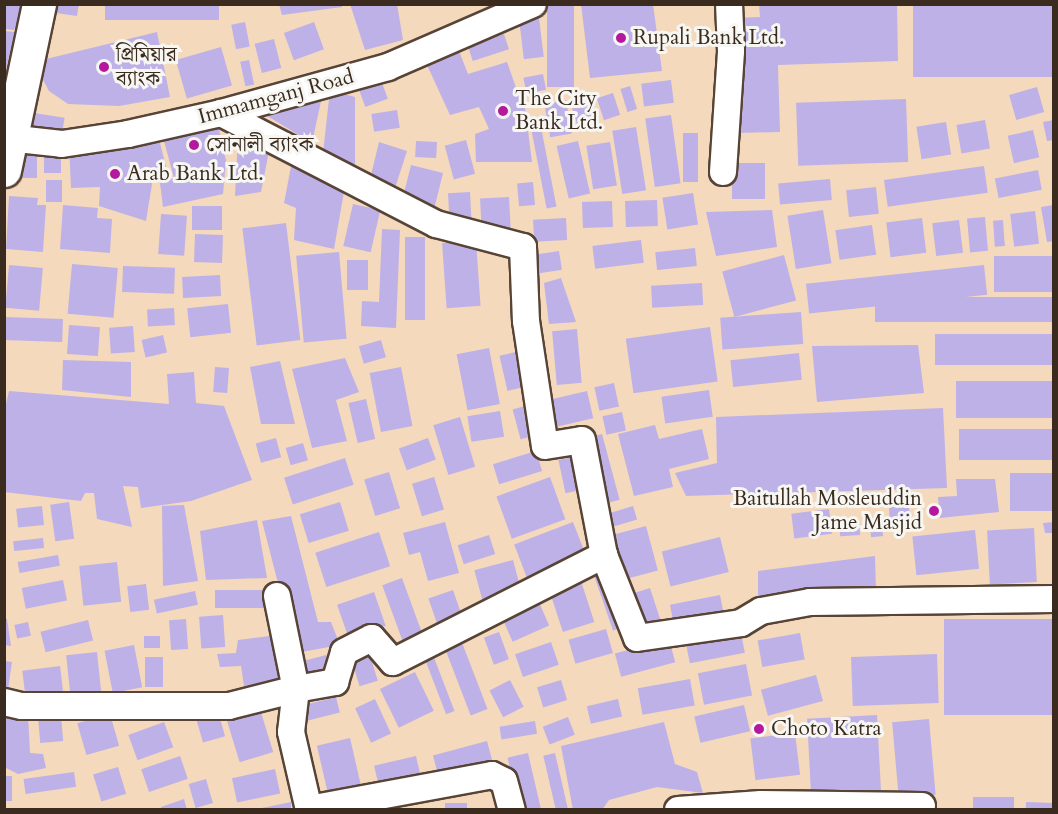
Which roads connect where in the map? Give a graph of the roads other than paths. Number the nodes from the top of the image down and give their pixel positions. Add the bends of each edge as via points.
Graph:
1 (39, 4) edge
2 (533, 4) edge
3 (729, 4) edge
4 (221, 113) junction
5 (7, 144) edge
6 (723, 172) dead end
7 (604, 555) junction
8 (278, 596) dead end
9 (1053, 599) edge
10 (296, 689) junction
11 (4, 702) edge
12 (922, 806) dead end
13 (309, 809) edge
14 (512, 810) edge
15 (678, 810) edge

1 - 5 main road
2 - 4 street, Immamganj Road via 388,68
3 - 6 street via 731,51
4 - 5 street, Immamganj Road via 62,144
4 - 7 street via 436,224 523,247 526,321 545,446 582,441
7 - 9 street via 637,638 741,623 761,611 810,602
7 - 10 street via 393,662 372,638 344,652 335,682
8 - 10 street
10 - 11 street via 229,706 22,706
10 - 13 street via 291,732
12 - 15 street via 761,804
13 - 14 street via 492,775 504,781

